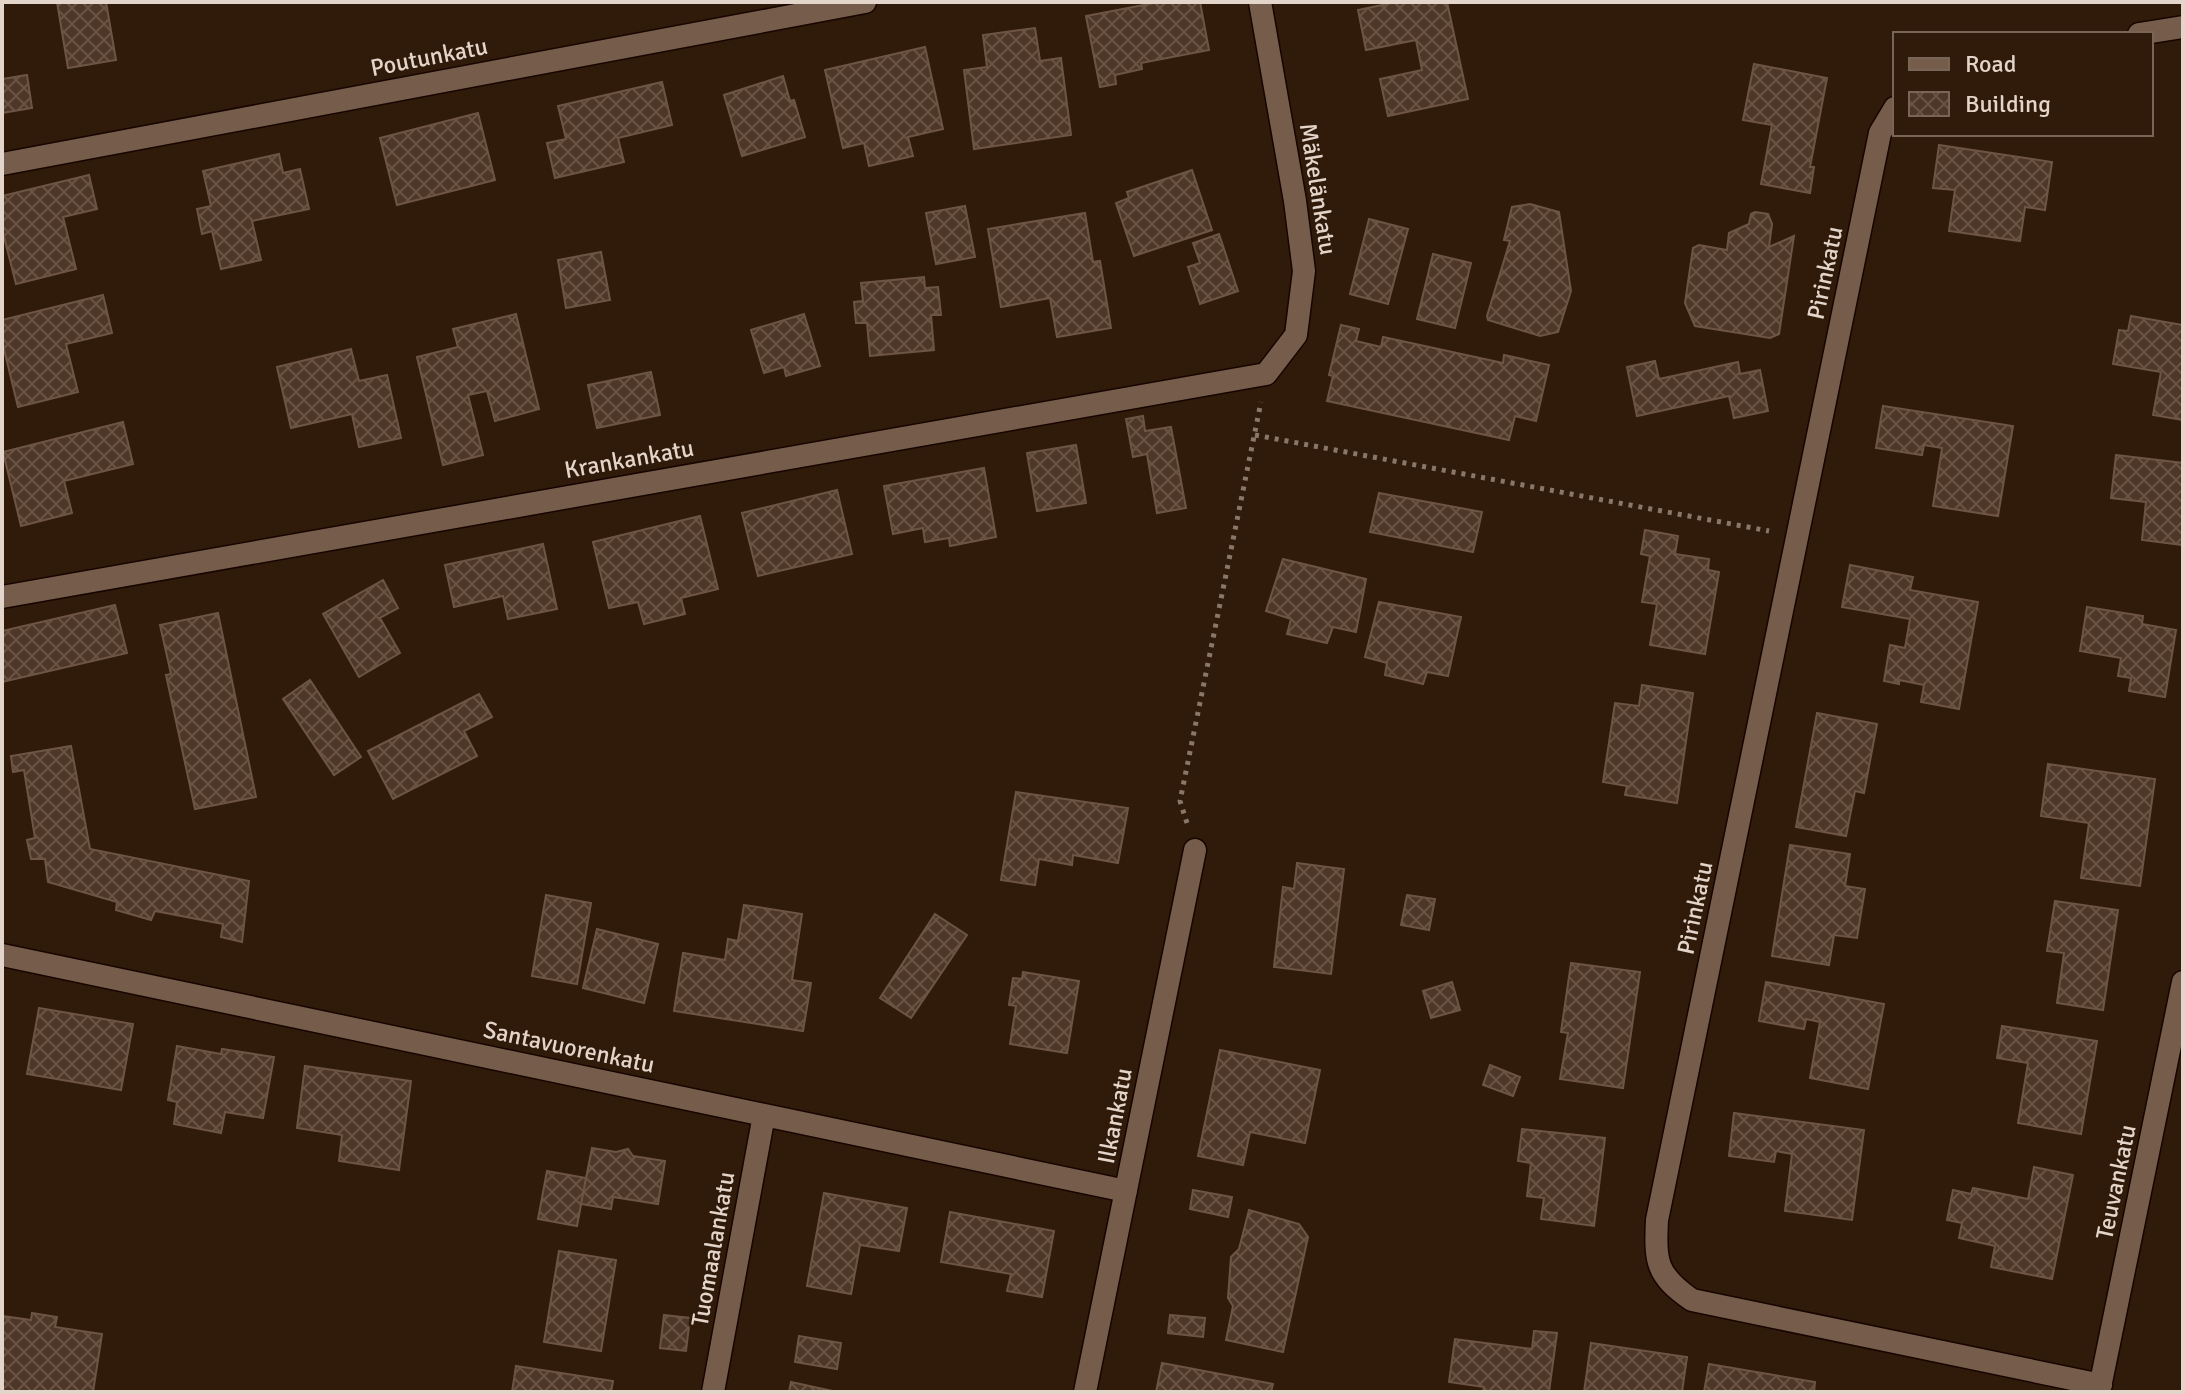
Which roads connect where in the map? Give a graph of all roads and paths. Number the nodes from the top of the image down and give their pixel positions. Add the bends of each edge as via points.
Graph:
1 (865, 2) edge
2 (1260, 2) edge
3 (2183, 27) edge
4 (2152, 32) edge
5 (1893, 111) edge
6 (2, 164) edge
7 (1266, 374) junction
8 (1255, 435) junction
9 (1797, 536) junction
10 (2, 597) edge
11 (1195, 850) joint
12 (2, 955) edge
13 (2183, 982) edge
14 (764, 1115) junction
15 (1126, 1191) junction
16 (2100, 1388) edge
17 (713, 1392) edge
18 (1085, 1392) edge

1 - 6 street, Poutunkatu
2 - 7 street, Mäkelänkatu via 1304,271 1296,335
3 - 4 street
5 - 9 street, Pirinkatu via 1880,133
7 - 8 path
7 - 10 street, Krankankatu
8 - 9 path
8 - 11 path via 1180,801
9 - 16 street, Pirinkatu via 1657,1220 1656,1255 1670,1285 1692,1300
11 - 15 street, Ilkankatu
12 - 14 street, Santavuorenkatu
13 - 16 street, Teuvankatu
14 - 15 street, Santavuorenkatu
14 - 17 street, Tuomaalankatu
15 - 18 street, Ilkankatu

